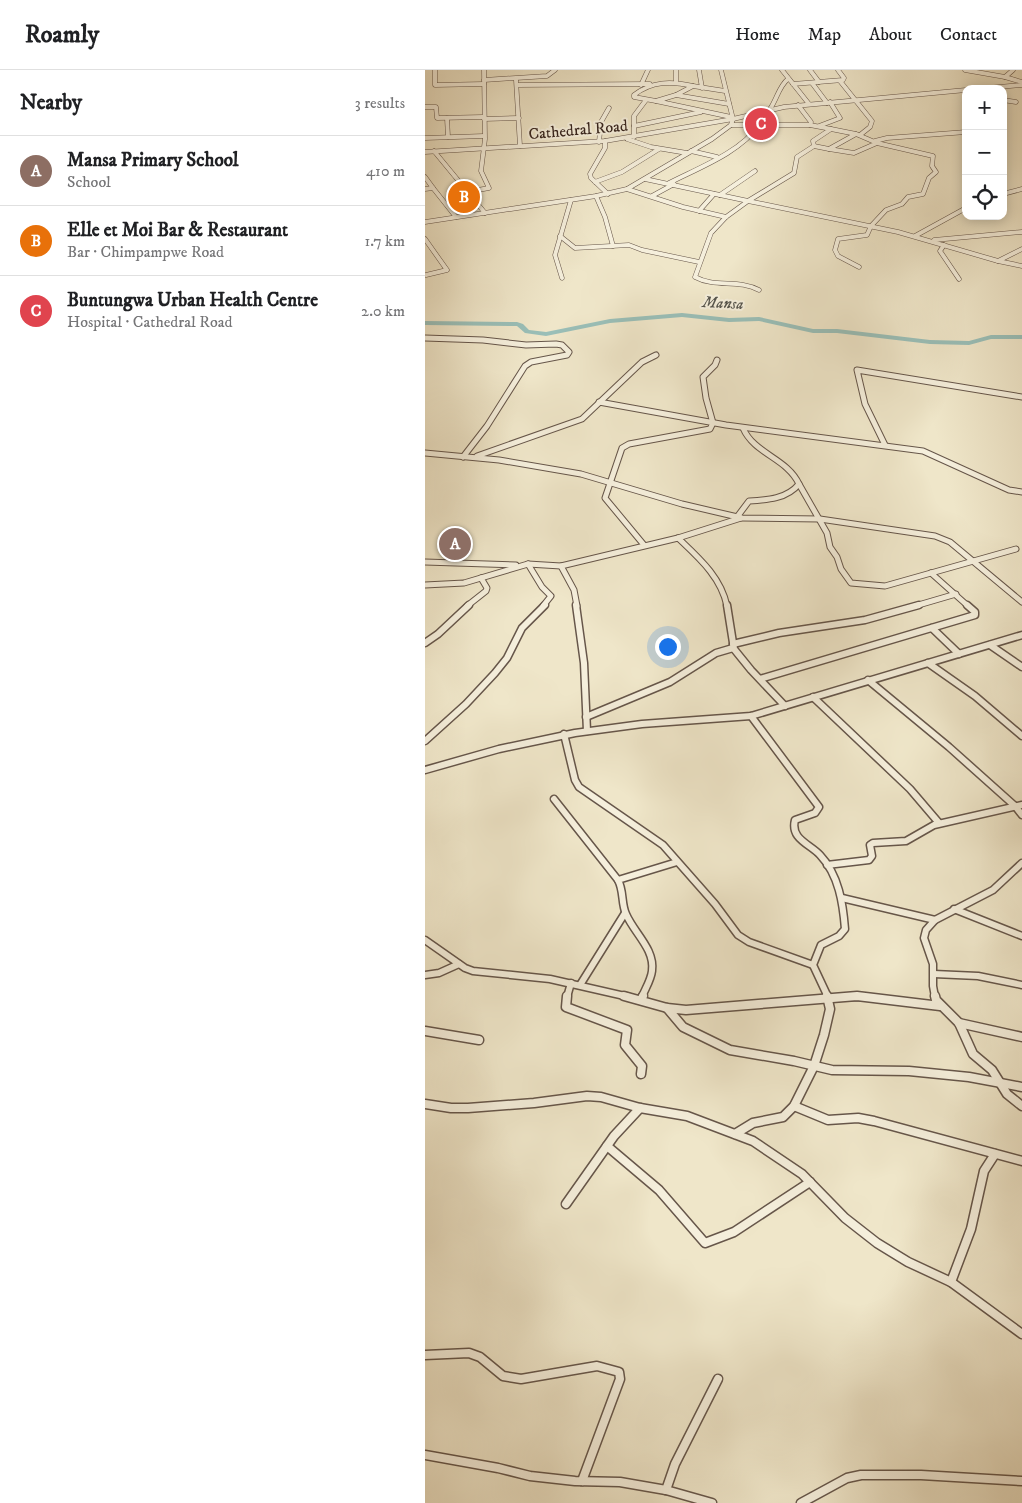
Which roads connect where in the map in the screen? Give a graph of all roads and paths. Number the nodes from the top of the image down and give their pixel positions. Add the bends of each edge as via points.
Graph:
1 (435, 70) edge
2 (484, 70) edge
3 (555, 70) edge
4 (648, 70) edge
5 (676, 70) edge
6 (699, 70) edge
7 (721, 70) edge
8 (782, 70) edge
9 (810, 70) edge
10 (838, 70) edge
11 (965, 70) edge
12 (1013, 70) edge
13 (1005, 77) junction
14 (516, 78) junction
15 (788, 79) junction
16 (840, 81) junction
17 (484, 82) junction
18 (676, 82) junction
19 (819, 82) junction
20 (812, 83) junction
21 (641, 84) junction
22 (650, 84) junction
23 (793, 84) junction
24 (1022, 84) edge
25 (517, 85) junction
26 (693, 86) junction
27 (1007, 86) edge
28 (702, 88) junction
29 (962, 90) edge
30 (725, 91) junction
31 (676, 95) junction
32 (646, 100) junction
33 (656, 101) junction
34 (855, 101) junction
35 (1007, 101) edge
36 (1016, 102) dead end
37 (829, 103) junction
38 (729, 104) junction
39 (809, 104) junction
40 (798, 105) junction
41 (425, 107) edge
42 (609, 108) dead end
43 (770, 109) junction
44 (708, 112) junction
45 (447, 118) junction
46 (483, 118) junction
47 (519, 118) junction
48 (732, 118) junction
49 (731, 125) junction
50 (810, 125) junction
51 (633, 126) junction
52 (758, 126) junction
53 (819, 126) junction
54 (831, 129) junction
55 (962, 132) edge
56 (858, 135) junction
57 (485, 136) junction
58 (448, 137) junction
59 (634, 137) junction
60 (425, 138) edge
61 (626, 138) junction
62 (605, 141) junction
63 (599, 142) junction
64 (876, 142) junction
65 (521, 146) junction
66 (814, 146) junction
67 (484, 148) junction
68 (659, 149) junction
69 (829, 149) junction
70 (433, 151) junction
71 (425, 152) edge
72 (689, 152) junction
73 (717, 157) junction
74 (755, 171) dead end
75 (425, 178) edge
76 (645, 179) junction
77 (595, 182) junction
78 (669, 183) junction
79 (674, 184) junction
80 (433, 188) junction
81 (425, 189) edge
82 (1022, 189) edge
83 (627, 190) junction
84 (467, 192) junction
85 (1007, 193) edge
86 (608, 194) junction
87 (714, 194) junction
88 (720, 195) junction
89 (596, 196) junction
90 (651, 196) junction
91 (571, 200) junction
92 (748, 201) junction
93 (962, 210) edge
94 (699, 211) junction
95 (485, 213) junction
96 (456, 217) junction
97 (726, 217) junction
98 (425, 222) edge
99 (871, 226) junction
100 (1022, 232) edge
101 (560, 236) junction
102 (915, 236) junction
103 (425, 239) edge
104 (928, 240) junction
105 (943, 245) junction
106 (613, 246) junction
107 (1022, 249) edge
108 (997, 261) junction
109 (699, 262) junction
110 (1022, 266) edge
111 (859, 267) dead end
112 (427, 275) dead end
113 (562, 278) dead end
114 (959, 280) dead end
115 (759, 290) dead end
116 (425, 338) edge
117 (656, 355) dead end
118 (717, 360) dead end
119 (1022, 396) edge
120 (599, 402) junction
121 (713, 423) junction
122 (743, 428) junction
123 (885, 445) junction
124 (425, 453) edge
125 (463, 457) junction
126 (473, 458) junction
127 (611, 484) junction
128 (799, 484) junction
129 (1022, 492) edge
130 (739, 517) junction
131 (820, 519) junction
132 (678, 538) junction
133 (644, 545) junction
134 (1016, 549) dead end
135 (425, 562) edge
136 (973, 562) junction
137 (525, 565) junction
138 (561, 566) junction
139 (931, 573) junction
140 (481, 578) junction
141 (425, 585) edge
142 (956, 594) junction
143 (1022, 602) edge
144 (932, 628) junction
145 (1022, 635) edge
146 (425, 642) edge
147 (990, 645) junction
148 (733, 646) junction
149 (959, 654) junction
150 (928, 663) junction
151 (1022, 666) edge
152 (761, 679) junction
153 (868, 680) junction
154 (813, 698) junction
155 (785, 706) junction
156 (751, 716) junction
157 (586, 717) junction
158 (587, 731) junction
159 (564, 734) junction
160 (1022, 736) edge
161 (425, 741) edge
162 (425, 770) edge
163 (554, 798) dead end
164 (1019, 806) edge
165 (1022, 815) edge
166 (939, 823) junction
167 (677, 862) junction
168 (1022, 863) edge
169 (827, 866) junction
170 (618, 880) junction
171 (842, 898) junction
172 (954, 910) junction
173 (625, 913) junction
174 (935, 920) junction
175 (1022, 936) edge
176 (425, 940) edge
177 (459, 964) junction
178 (813, 966) junction
179 (933, 974) junction
180 (425, 975) edge
181 (571, 983) junction
182 (581, 985) junction
183 (1022, 985) edge
184 (828, 998) junction
185 (641, 1000) junction
186 (940, 1006) junction
187 (667, 1008) junction
188 (959, 1023) junction
189 (425, 1030) edge
190 (1022, 1037) edge
191 (479, 1040) dead end
192 (814, 1066) junction
193 (641, 1074) dead end
194 (1001, 1082) junction
195 (1022, 1087) edge
196 (425, 1104) edge
197 (794, 1106) junction
198 (1022, 1106) edge
199 (640, 1108) junction
200 (735, 1134) junction
201 (607, 1146) junction
202 (995, 1154) junction
203 (1022, 1160) edge
204 (810, 1182) junction
205 (566, 1204) dead end
206 (951, 1282) junction
207 (1022, 1334) edge
208 (425, 1355) edge
209 (718, 1378) dead end
210 (425, 1455) edge
211 (582, 1482) junction
212 (1022, 1482) edge
213 (666, 1490) junction
214 (712, 1503) edge
215 (801, 1503) edge

1 - 17 street via 435,85
2 - 17 street
3 - 14 street via 550,76
4 - 21 street
5 - 18 street
6 - 28 street
7 - 30 street
8 - 15 street
9 - 19 street
10 - 16 street via 844,78
11 - 13 street
12 - 13 street
13 - 24 street
14 - 17 street
14 - 25 street
15 - 23 street
15 - 43 street via 781,84
16 - 19 street
16 - 34 street
17 - 46 street
18 - 22 street
18 - 26 street
19 - 20 street
20 - 23 street
20 - 37 street
21 - 22 street
21 - 25 street
22 - 32 street via 634,94 635,98
23 - 39 street
24 - 27 street
25 - 47 street
26 - 28 street
26 - 31 street
28 - 30 street
29 - 34 street, Cathedral Road
30 - 38 street
31 - 33 street
31 - 38 street
32 - 33 street
32 - 51 street via 634,116
33 - 44 street
34 - 37 street, Cathedral Road
34 - 56 street via 872,121
35 - 36 street
37 - 39 street, Cathedral Road
37 - 53 street via 840,118
38 - 48 street
39 - 40 street, Cathedral Road
40 - 43 street, Cathedral Road
40 - 50 street
41 - 45 street via 436,107 436,117
42 - 63 street via 601,122
43 - 48 street, Cathedral Road
44 - 48 street
44 - 51 street
45 - 46 street
45 - 58 street
46 - 47 street
46 - 57 street
47 - 65 street
48 - 49 street
48 - 59 street, Cathedral Road
49 - 52 street
49 - 72 street
50 - 52 street
50 - 53 street
51 - 59 street
52 - 73 street via 751,136
53 - 54 street
54 - 56 street
54 - 66 street via 813,141
55 - 64 street via 887,138
56 - 64 street
56 - 69 street
57 - 58 street
57 - 67 street
58 - 60 street
59 - 61 street, Cathedral Road
61 - 62 street, Cathedral Road
61 - 68 street
62 - 63 street, Cathedral Road
62 - 77 street via 605,148 590,174
63 - 65 street, Cathedral Road
64 - 69 street via 858,152
64 - 99 street via 933,156 932,166 937,172 929,178 923,194 908,197 903,204 886,210
65 - 67 street, Cathedral Road
66 - 69 street
66 - 92 street via 797,157 795,171 791,175
67 - 70 street, Cathedral Road
67 - 84 street via 481,172 489,188
68 - 72 street
68 - 77 street via 622,172
70 - 71 street, Cathedral Road
70 - 84 street
72 - 73 street
72 - 76 street
73 - 78 street
74 - 88 street
75 - 80 street
76 - 78 street
76 - 83 street
77 - 86 street
78 - 79 street
79 - 87 street
79 - 90 street
80 - 81 street
80 - 96 street
82 - 85 street
83 - 86 street
83 - 90 street
84 - 95 street
86 - 89 street
87 - 88 street
87 - 94 street
88 - 92 street
89 - 91 street
89 - 106 street
90 - 94 street
91 - 95 street
91 - 101 street
92 - 97 street
92 - 99 street
93 - 102 street
94 - 97 street
95 - 96 street
96 - 98 street
97 - 109 street via 711,233
99 - 102 street
99 - 111 street via 865,236 843,237 836,241 838,256
100 - 104 street
101 - 106 street via 575,248
101 - 113 street via 555,256
102 - 104 street
103 - 112 street via 447,270
104 - 105 street
105 - 108 street
105 - 114 street via 940,252
106 - 109 street via 629,245
107 - 108 street
108 - 110 street
109 - 115 street via 695,278 748,284
116 - 125 street via 483,340 526,346 556,344 569,352 567,356 531,362 525,366
117 - 120 street via 642,362
118 - 121 street via 703,377
119 - 123 street via 857,370 865,404
120 - 121 street
120 - 126 street via 582,419
121 - 122 street
121 - 127 street via 707,430 624,446
122 - 123 street
122 - 128 street via 750,440 776,457
123 - 129 street via 923,451 1009,490
124 - 125 street
125 - 126 street
126 - 127 street via 581,474
127 - 130 street
127 - 133 street via 605,498 607,502
128 - 130 street via 773,500 749,501
128 - 131 street
130 - 131 street
130 - 132 street
131 - 136 street via 935,536 950,542
131 - 139 street via 848,581 885,586
132 - 133 street
132 - 148 street via 709,568 721,589 727,602
133 - 138 street
134 - 136 street
135 - 137 street
136 - 139 street
136 - 143 street
137 - 138 street
137 - 140 street
137 - 161 street via 551,596 550,599 522,628 495,674
138 - 157 street via 574,590 584,663
139 - 142 street
140 - 141 street via 455,584
140 - 146 street via 486,591
142 - 144 street via 975,615
142 - 148 street via 865,620 779,633
144 - 149 street
144 - 152 street
145 - 147 street
147 - 149 street
147 - 151 street
148 - 152 street
148 - 157 street via 716,652 670,682
149 - 150 street
150 - 153 street
150 - 160 street via 975,696
152 - 155 street
153 - 154 street
153 - 164 street
154 - 155 street
154 - 166 street via 910,789
155 - 156 street
156 - 158 street
156 - 169 street via 819,807 815,813 795,820 793,825 798,838 818,853
157 - 158 street
158 - 159 street
159 - 162 street via 513,744
159 - 167 street via 579,787 650,834
163 - 170 street
164 - 165 street
164 - 166 street
166 - 169 street via 927,827 906,842 871,843 872,856 869,860
167 - 170 street
167 - 178 street via 738,935
168 - 172 street via 993,890
169 - 171 street
170 - 173 street
171 - 174 street
171 - 178 street via 844,932 821,945
172 - 174 street
172 - 175 street
173 - 182 street
173 - 185 street via 651,964 651,975
174 - 179 street via 924,938
176 - 177 street
177 - 180 street
177 - 181 street via 483,973
178 - 184 street
179 - 183 street via 978,976
179 - 186 street via 934,994
181 - 182 street
181 - 193 street via 566,1007 623,1026 627,1030 625,1045 642,1066
182 - 185 street
184 - 186 street via 857,996
184 - 187 street via 701,1010
184 - 192 street via 829,1020
185 - 187 street
186 - 188 street
187 - 192 street via 683,1028 730,1050
188 - 190 street
188 - 194 street via 973,1054
189 - 191 street
192 - 194 street via 845,1072 909,1071
192 - 197 street
194 - 195 street
194 - 198 street via 1007,1094
196 - 199 street via 467,1108 587,1096
197 - 200 street via 783,1117 753,1123
197 - 202 street via 828,1120 858,1118 874,1121
199 - 200 street via 687,1116
199 - 201 street
200 - 204 street via 782,1159
201 - 204 street via 639,1170 684,1215 705,1243 734,1232
201 - 205 street
202 - 203 street
202 - 206 street via 984,1170 971,1229
204 - 206 street via 845,1218 877,1243
206 - 207 street
208 - 211 street via 469,1353 480,1357 503,1376 521,1379 597,1366 619,1372 620,1379
209 - 213 street via 675,1464
210 - 211 street via 530,1476
211 - 213 street via 620,1482
212 - 215 street via 949,1475 861,1475 847,1478
213 - 214 street

